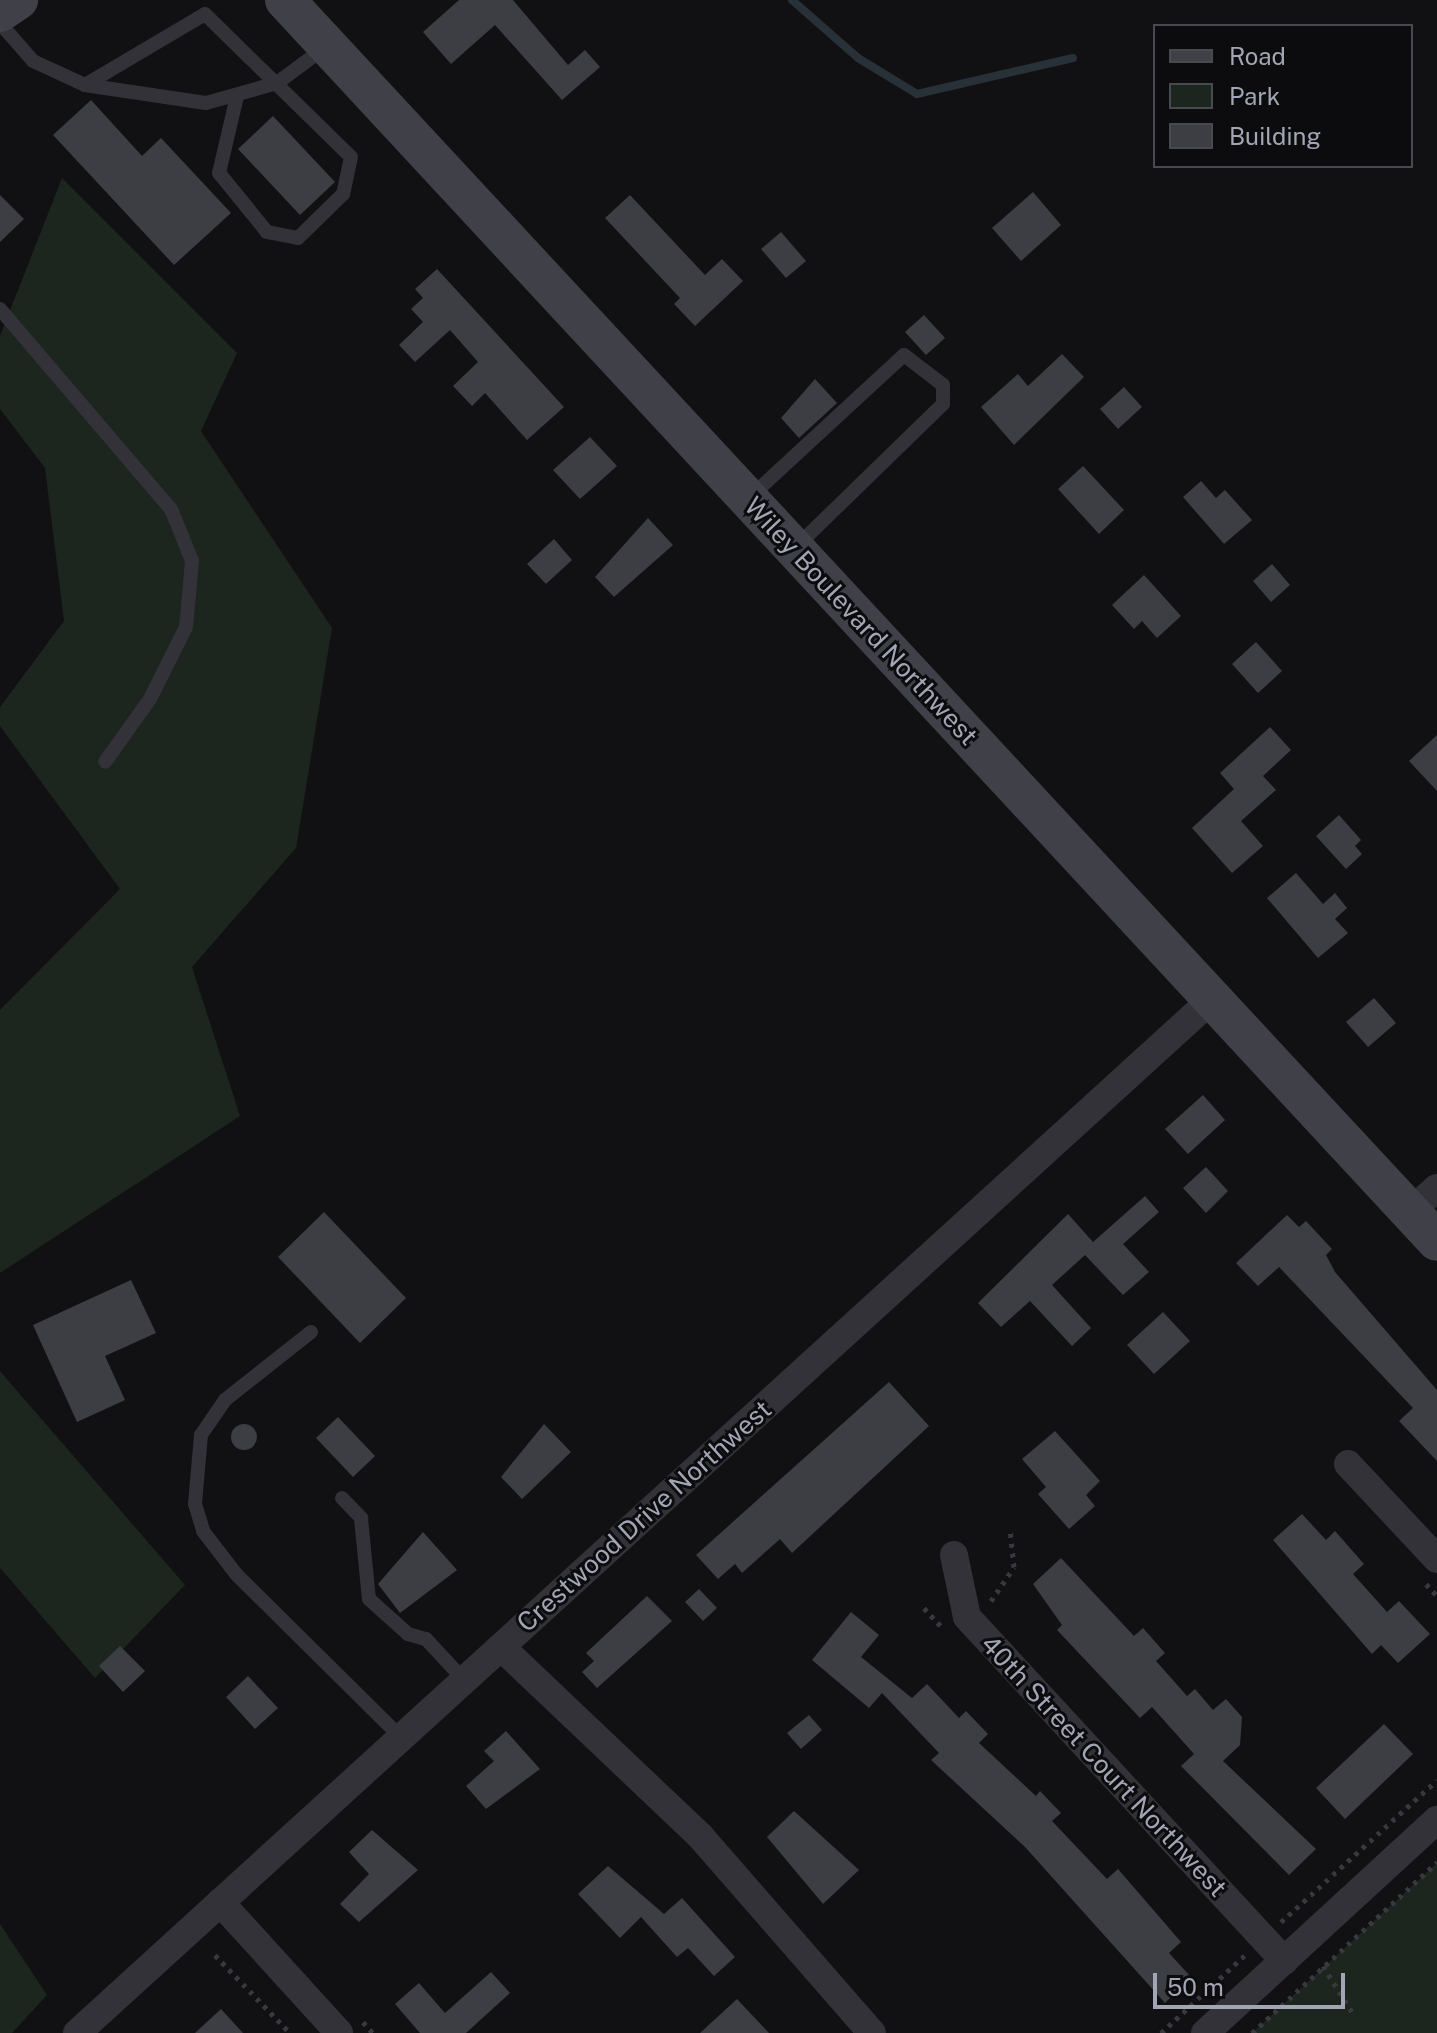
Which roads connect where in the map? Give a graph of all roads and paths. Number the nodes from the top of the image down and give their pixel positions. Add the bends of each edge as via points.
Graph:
1 (18, 0) edge
2 (285, 0) edge
3 (0, 12) edge
4 (0, 23) edge
5 (327, 46) junction
6 (277, 83) junction
7 (85, 85) junction
8 (237, 96) junction
9 (0, 309) edge
10 (748, 499) junction
11 (794, 549) junction
12 (105, 762) dead end
13 (1212, 999) junction
14 (1424, 1200) edge
15 (1437, 1241) edge
16 (311, 1332) dead end
17 (1348, 1464) dead end
18 (342, 1498) dead end
19 (1010, 1529) dead end
20 (954, 1555) dead end
21 (1437, 1559) edge
22 (987, 1605) dead end
23 (924, 1608) dead end
24 (948, 1634) dead end
25 (501, 1647) junction
26 (464, 1680) junction
27 (401, 1737) junction
28 (1437, 1780) edge
29 (1437, 1820) edge
30 (1437, 1862) edge
31 (220, 1902) junction
32 (1281, 1922) dead end
33 (1235, 1944) dead end
34 (215, 1955) dead end
35 (1314, 1957) dead end
36 (1284, 1961) junction
37 (1323, 1967) junction
38 (1352, 2012) dead end
39 (77, 2033) edge
40 (290, 2033) edge
41 (339, 2033) edge
42 (872, 2033) edge
43 (1161, 2033) edge
44 (1205, 2033) edge
45 (1252, 2033) edge

1 - 3 street
2 - 5 street, Wiley Boulevard Northwest
4 - 7 lane via 33,61
5 - 6 lane
5 - 10 street, Wiley Boulevard Northwest
6 - 7 lane via 205,14
6 - 8 lane
6 - 8 lane via 351,157 343,194 298,238 267,232 219,173
7 - 8 lane via 206,103
9 - 12 lane via 171,509 192,561 186,627 150,699
10 - 11 street, Wiley Boulevard Northwest
10 - 11 lane via 904,355 943,385 943,404
11 - 13 street, Wiley Boulevard Northwest
13 - 14 street, Wiley Boulevard Northwest
13 - 25 street, Crestwood Drive Northwest
14 - 15 street, Wiley Boulevard Northwest
16 - 27 lane via 225,1400 201,1435 195,1504 203,1531 236,1574
17 - 21 street
18 - 26 lane via 361,1518 369,1599 408,1634 426,1639
19 - 22 path via 1014,1567
20 - 36 street, 40th Street Court Northwest via 967,1617
23 - 24 path
25 - 26 street, Crestwood Drive Northwest
25 - 42 street via 701,1837
26 - 27 street, Crestwood Drive Northwest
27 - 31 street, Crestwood Drive Northwest
28 - 32 path
29 - 36 street
30 - 37 path
31 - 39 street, Crestwood Drive Northwest
31 - 41 street
33 - 43 path via 1245,1955
34 - 40 path
35 - 37 path
36 - 44 street
37 - 38 path
37 - 45 path

